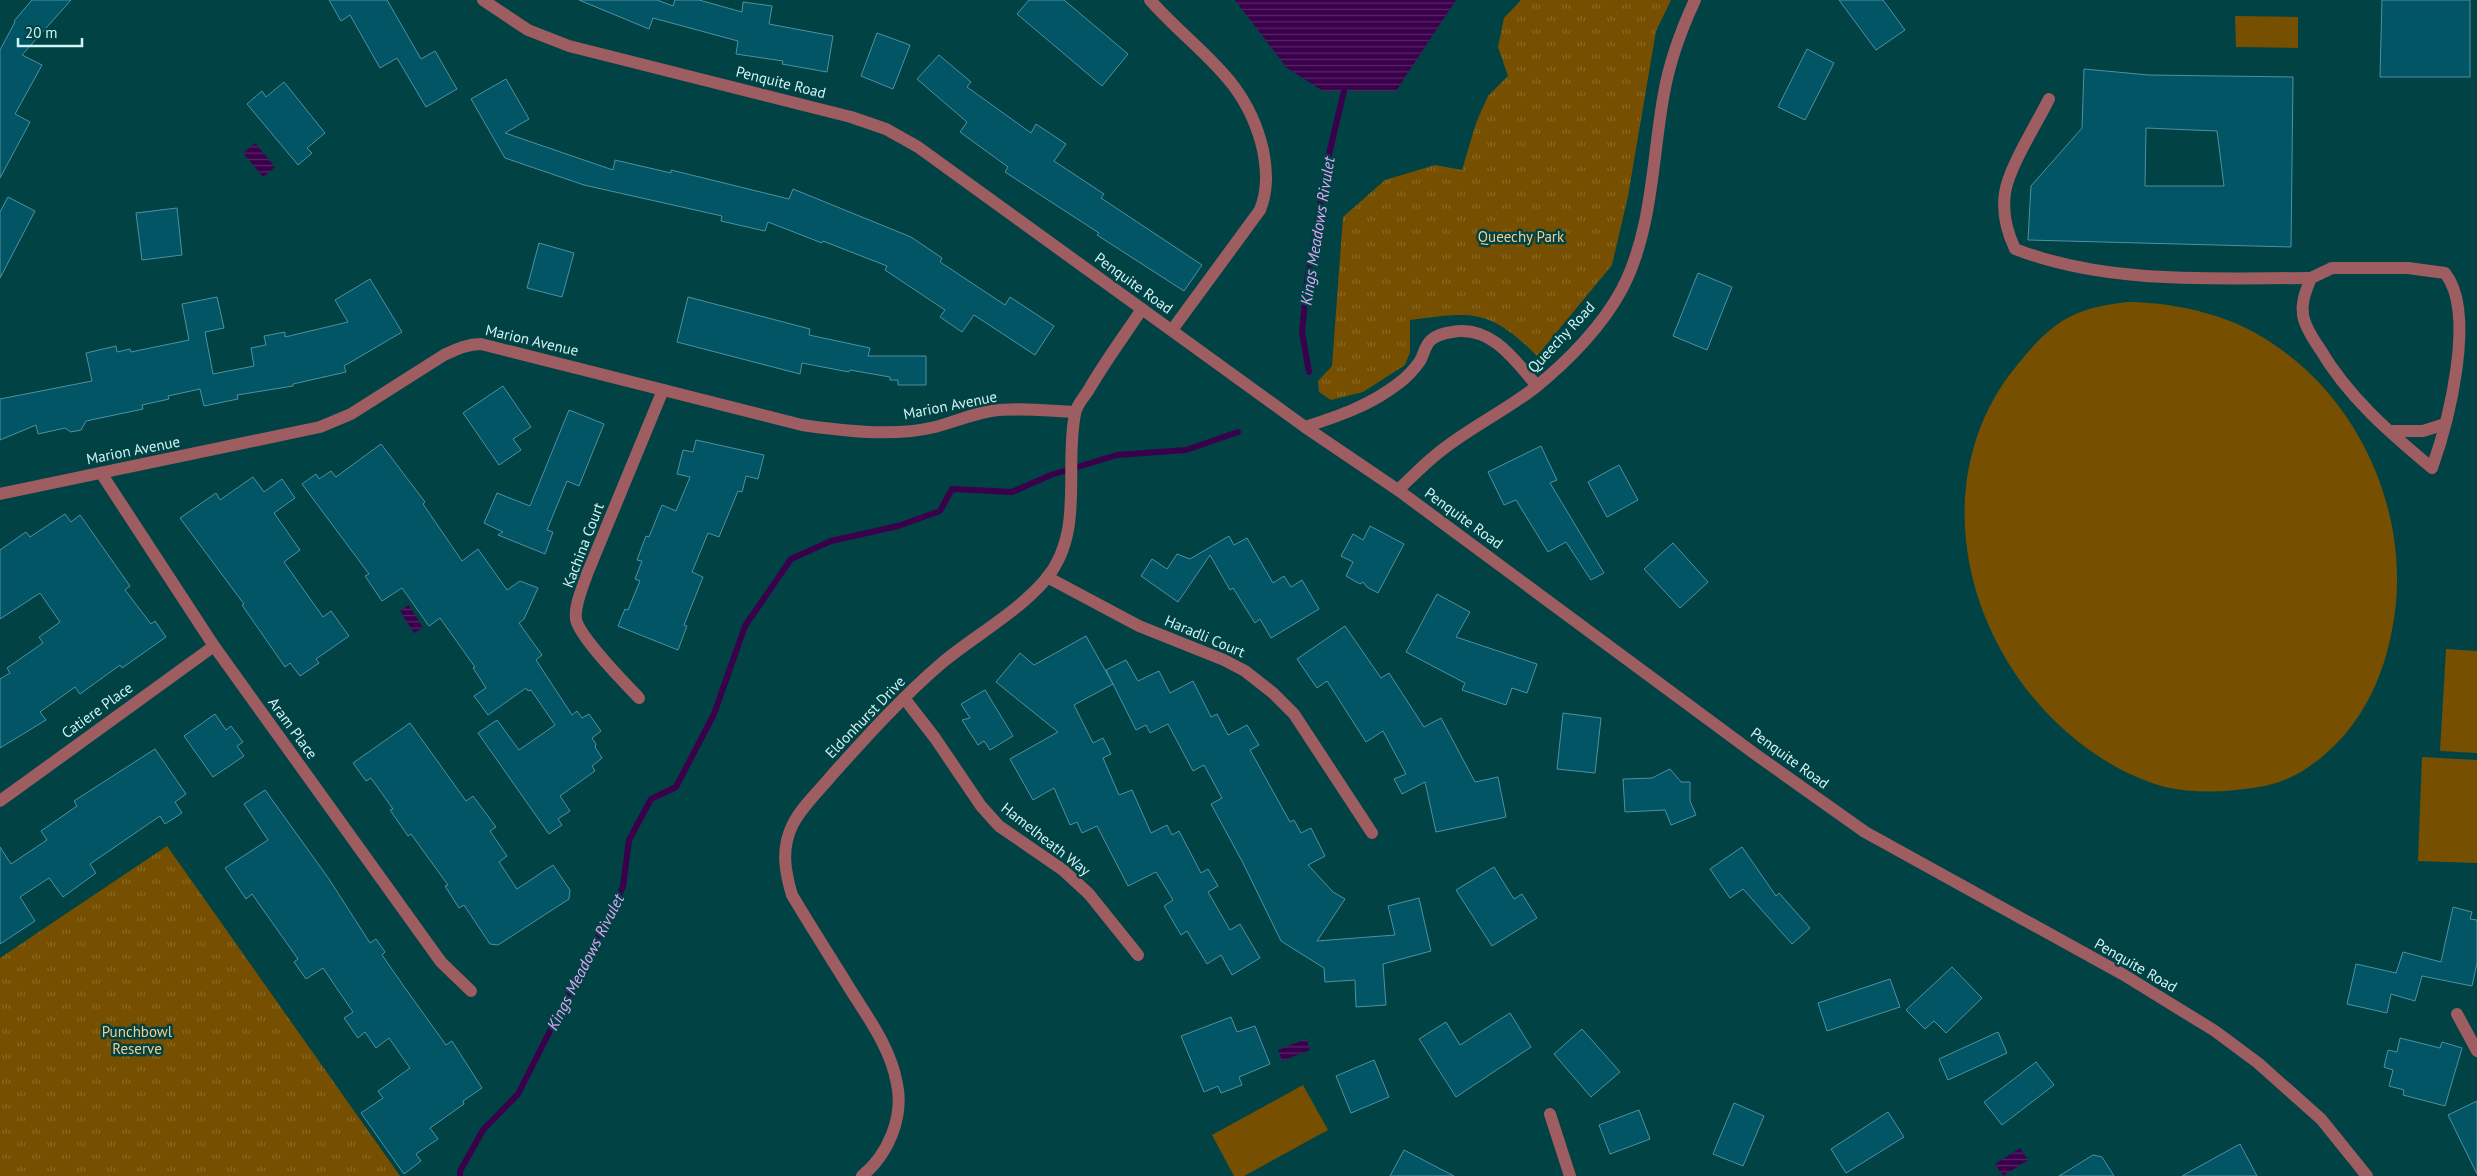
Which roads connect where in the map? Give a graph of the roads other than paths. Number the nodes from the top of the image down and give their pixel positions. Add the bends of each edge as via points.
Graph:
1 (483, 0) edge
2 (1150, 0) edge
3 (1695, 0) edge
4 (2049, 99) dead end
5 (2311, 278) junction
6 (1142, 310) junction
7 (1172, 330) junction
8 (1537, 386) junction
9 (663, 390) junction
10 (1075, 412) junction
11 (2445, 424) junction
12 (1305, 426) junction
13 (2392, 431) junction
14 (101, 473) junction
15 (1398, 490) junction
16 (0, 494) edge
17 (1047, 577) junction
18 (214, 646) junction
19 (639, 698) dead end
20 (904, 698) junction
21 (0, 801) edge
22 (1372, 834) dead end
23 (1138, 955) dead end
24 (472, 991) dead end
25 (2457, 1014) dead end
26 (2477, 1051) edge
27 (1550, 1114) dead end
28 (862, 1176) edge
29 (1570, 1176) edge
30 (2366, 1176) edge

1 - 6 street, Penquite Road via 528,30 569,46 851,117 886,130 918,147 964,179
2 - 7 street via 1209,57 1248,104 1258,130 1267,180 1266,196 1260,210
3 - 8 street, Queechy Road via 1679,34 1664,91 1643,227 1634,261 1605,316 1574,352
4 - 5 street via 2016,162 2005,193 2008,233 2015,249 2040,259 2129,274
5 - 11 street via 2332,268 2408,268 2445,273 2457,301 2458,333 2456,381
5 - 13 street via 2302,301 2309,332 2336,377 2371,415
6 - 7 street, Penquite Road
6 - 10 street, Eldonhurst Drive
7 - 12 street, Penquite Road
8 - 12 street via 1502,346 1488,336 1465,329 1440,334 1430,341 1419,361 1401,382 1383,395 1352,411
8 - 15 street, Queechy Road via 1438,453
9 - 10 street, Marion Avenue via 802,425 876,432 934,427 992,410
9 - 14 street, Marion Avenue via 545,359 472,344 444,355 351,414 320,427
9 - 19 street, Kachina Court via 587,574 578,599 576,620 586,638
10 - 17 street, Eldonhurst Drive via 1069,527
11 - 13 street via 2423,432
11 - 13 street via 2432,468
12 - 15 street, Penquite Road
14 - 16 street, Marion Avenue
14 - 18 street, Aram Place
15 - 30 street, Penquite Road via 1865,832 2124,975 2214,1030 2258,1062 2321,1119
17 - 20 street, Eldonhurst Drive via 1022,604 944,661
17 - 22 street, Haradli Court via 1139,626 1224,660 1245,671 1273,693 1294,714
18 - 21 street, Catiere Place
18 - 24 street, Aram Place via 441,962
20 - 23 street, Hamelheath Way via 981,806 999,826 1063,870 1089,894
20 - 28 street, Eldonhurst Drive via 792,825 785,850 785,873 792,895 878,1034 898,1085 898,1109 893,1132 882,1154
25 - 26 street
27 - 29 street

